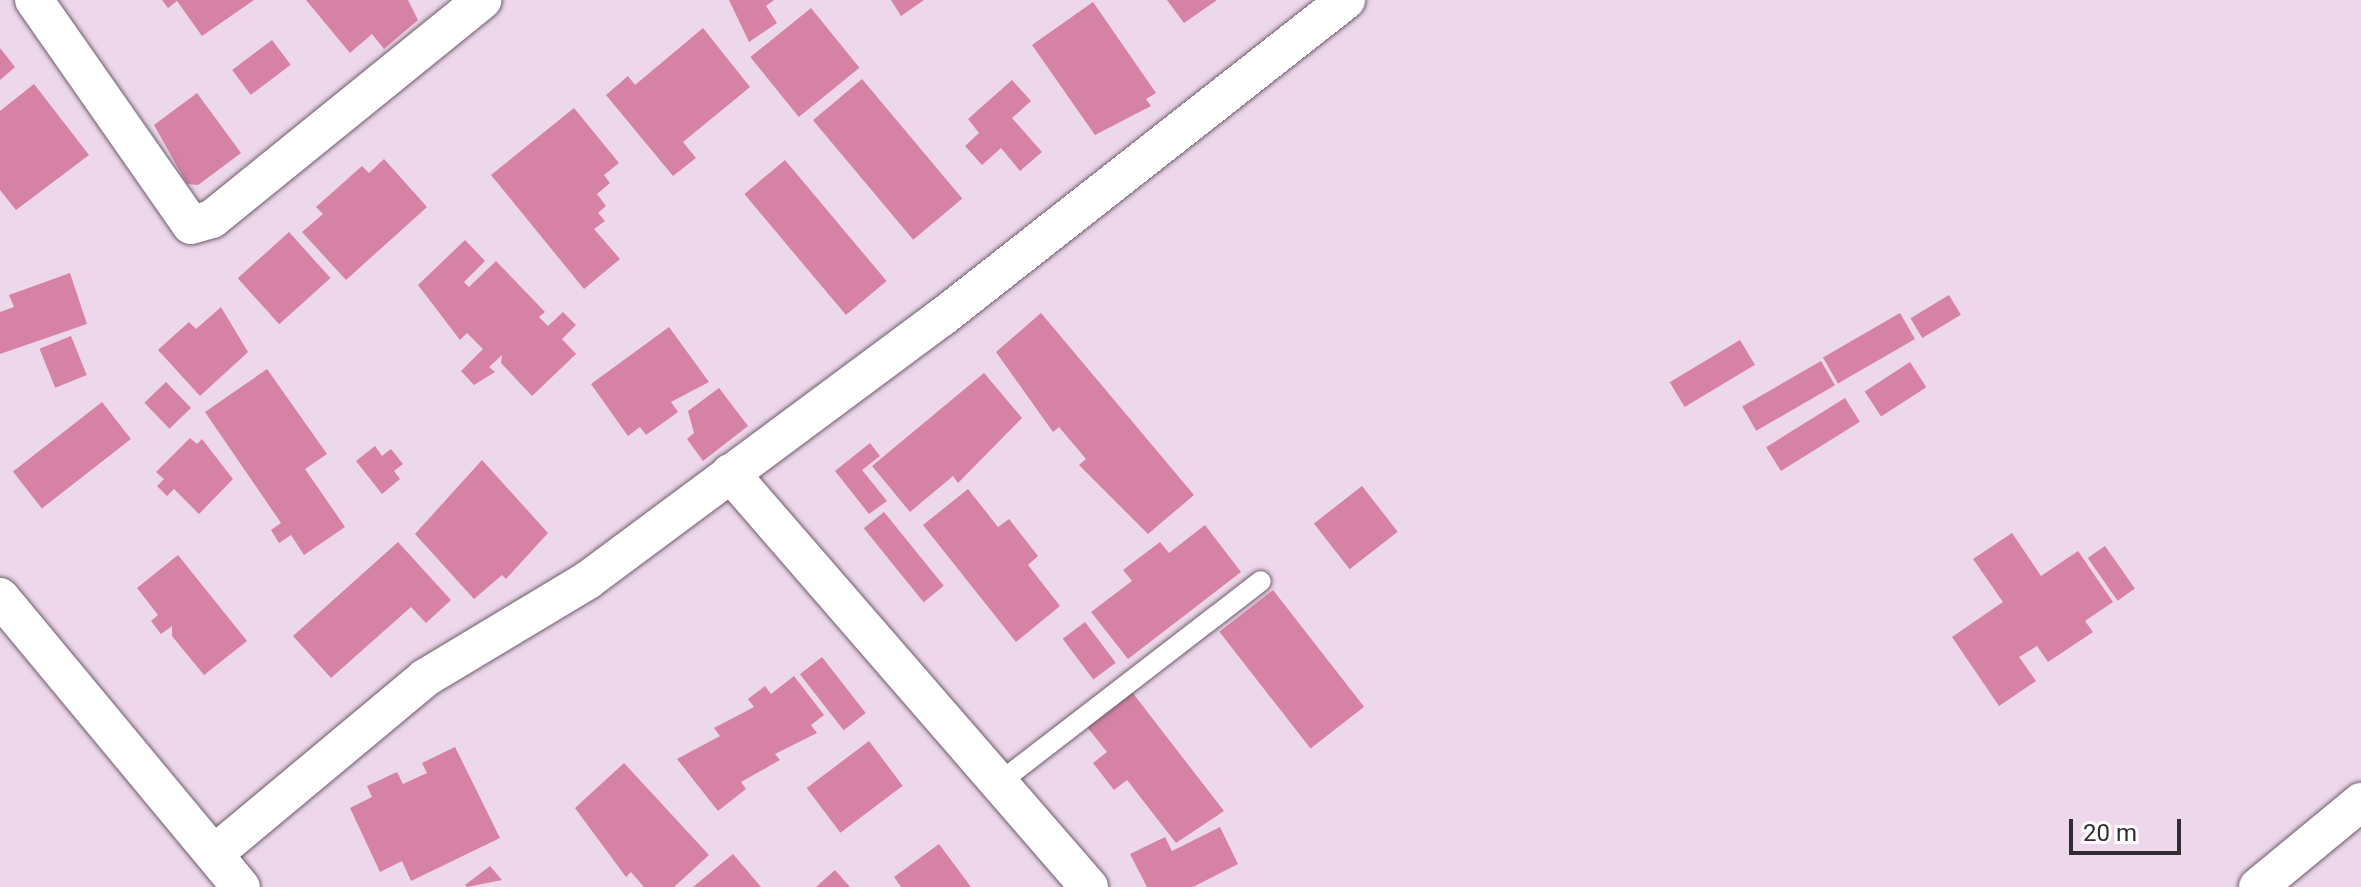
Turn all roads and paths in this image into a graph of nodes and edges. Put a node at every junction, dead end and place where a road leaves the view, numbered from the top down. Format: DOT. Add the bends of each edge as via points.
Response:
graph roads {
  1 [pos="34,0"];
  2 [pos="482,0"];
  3 [pos="1346,0"];
  4 [pos="730,473"];
  5 [pos="1261,581"];
  6 [pos="0,597"];
  7 [pos="1000,782"];
  8 [pos="2361,802"];
  9 [pos="214,854"];
  10 [pos="1068,879"];
  11 [pos="241,887"];
  12 [pos="2258,887"];
  1 -- 2 [label="street" via="191,225 212,219"];
  3 -- 4 [label="street" via="941,318"];
  4 -- 7 [label="street"];
  4 -- 9 [label="street" via="550,607 425,678"];
  5 -- 7 [label="lane"];
  6 -- 9 [label="street"];
  7 -- 10 [label="street"];
  8 -- 12 [label="street"];
  9 -- 11 [label="street"];
}
